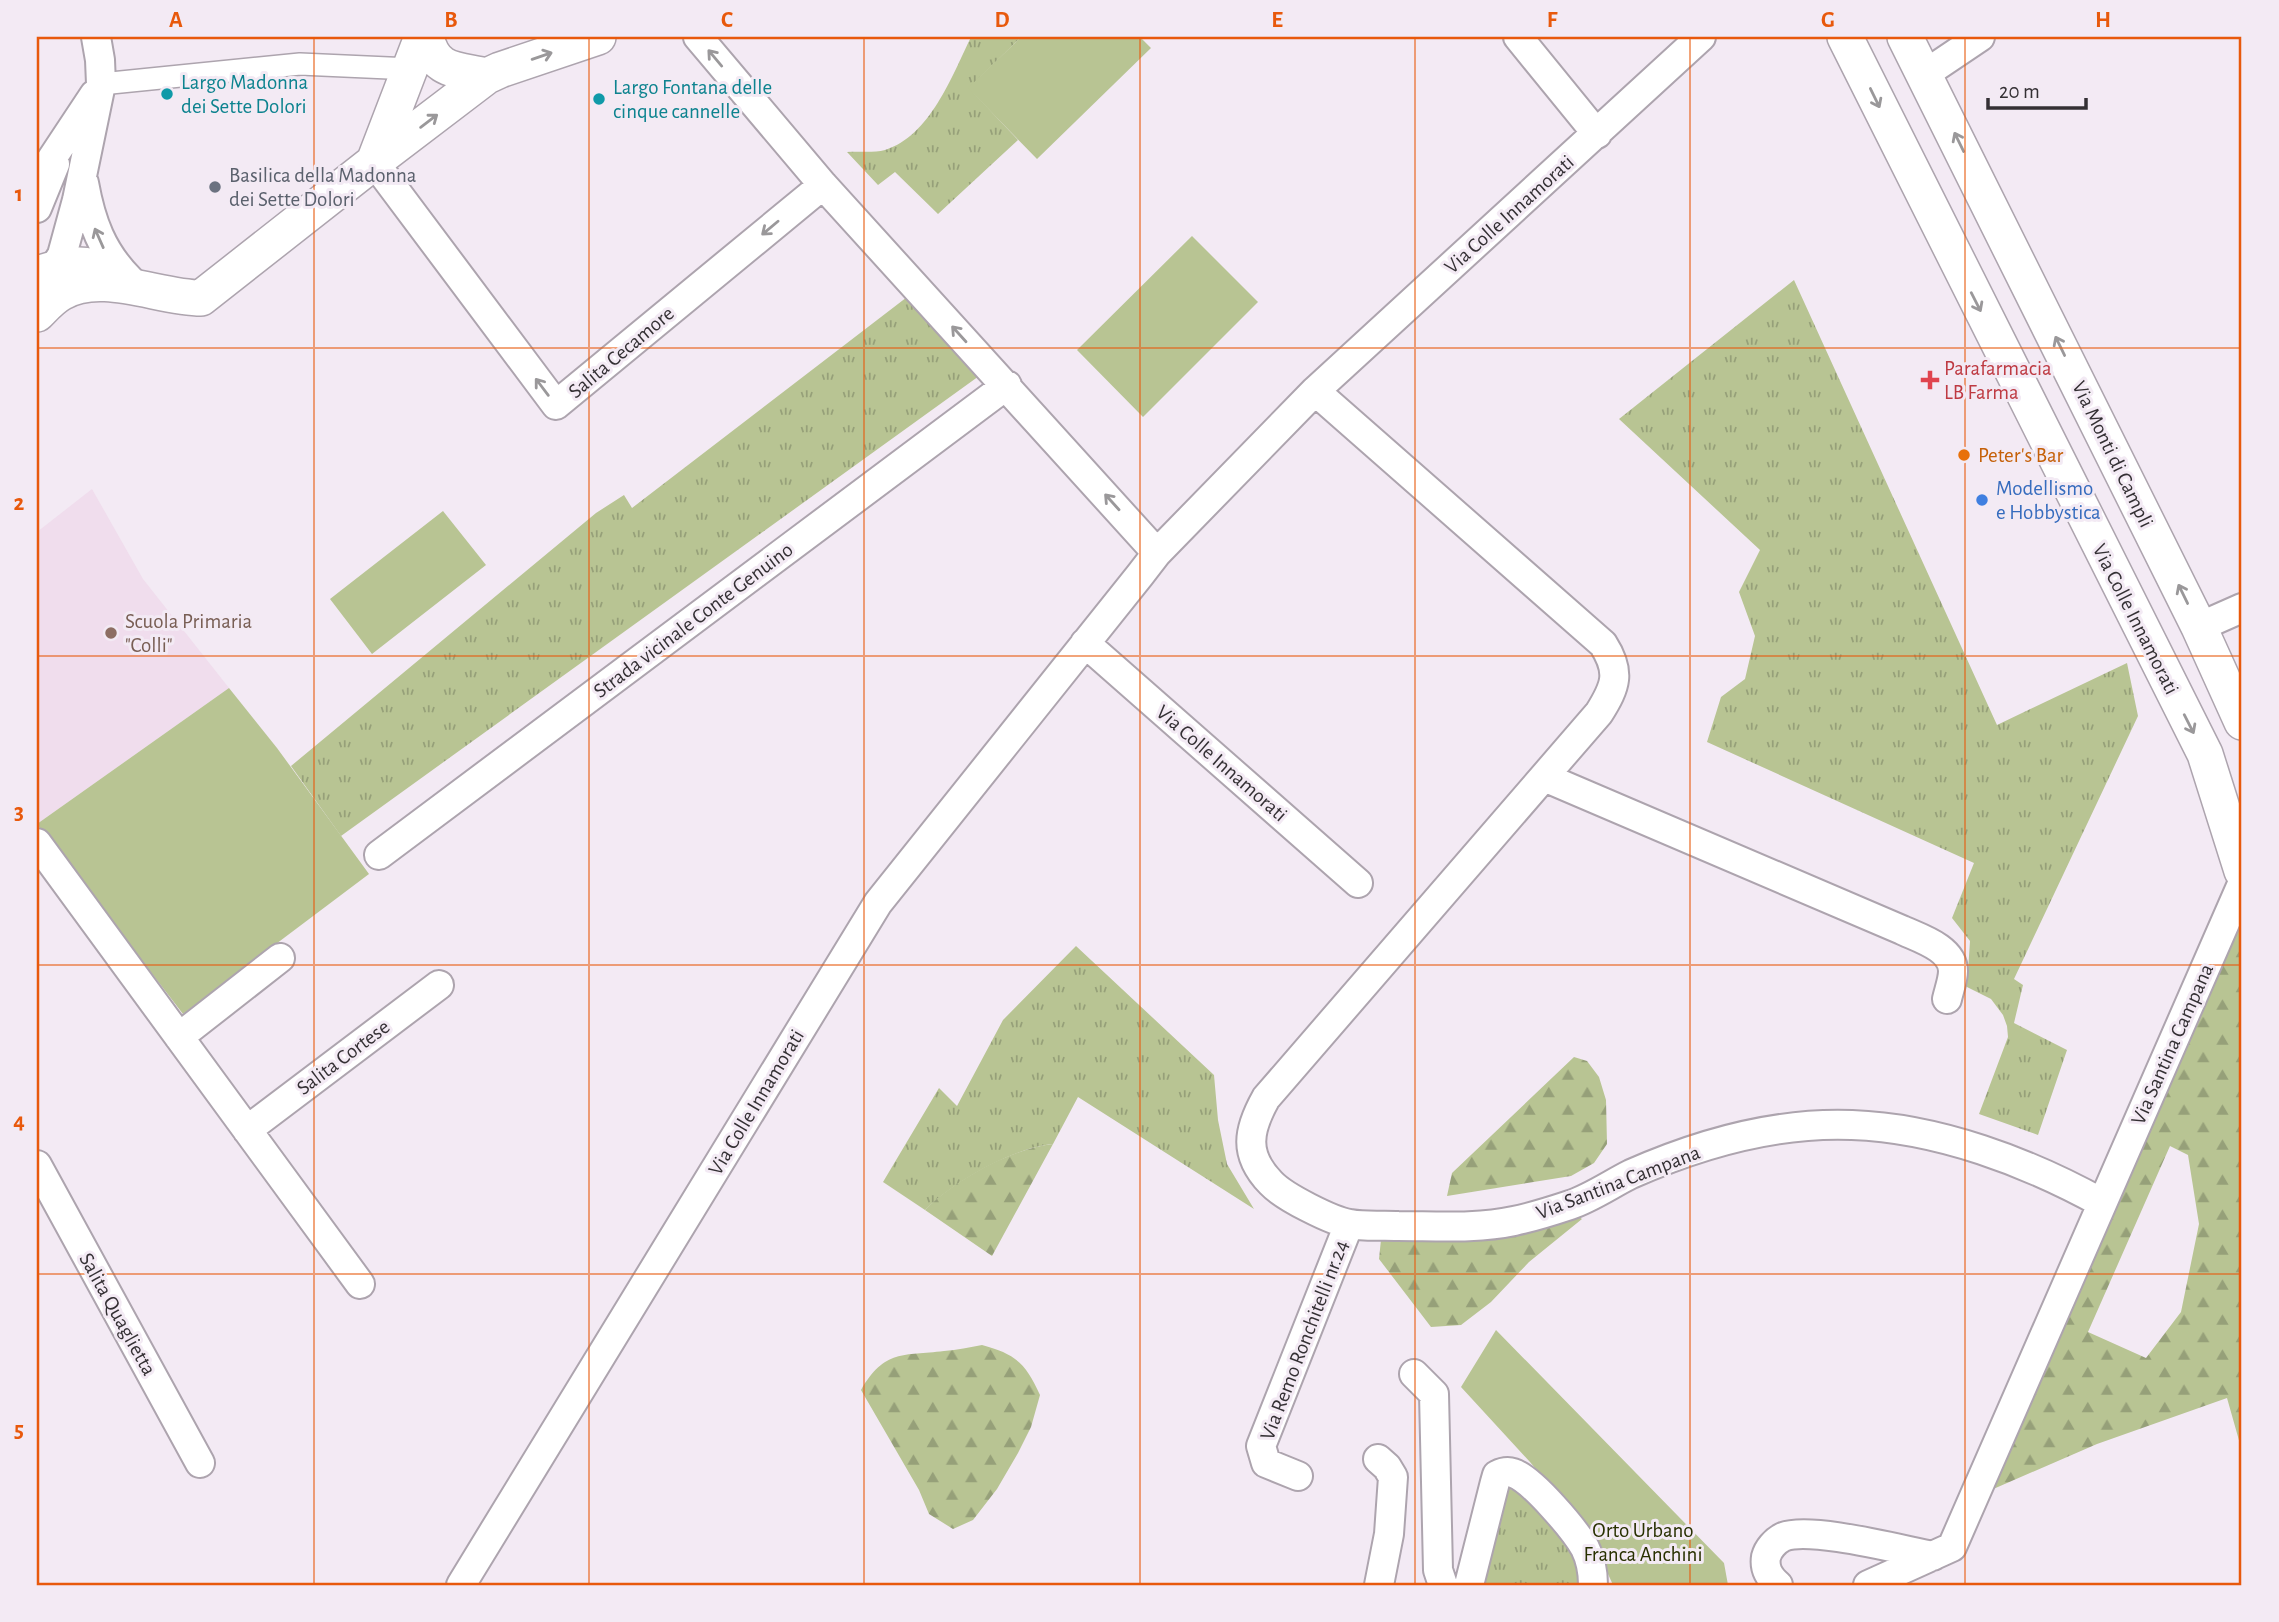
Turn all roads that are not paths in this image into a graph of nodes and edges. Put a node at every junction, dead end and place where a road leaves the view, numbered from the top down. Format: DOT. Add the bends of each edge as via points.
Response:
graph roads {
  1 [pos="96,37"];
  2 [pos="598,37"];
  3 [pos="698,37"];
  4 [pos="1518,37"];
  5 [pos="1701,37"];
  6 [pos="1845,37"];
  7 [pos="1905,37"];
  8 [pos="1980,37"];
  9 [pos="420,47"];
  10 [pos="1925,74"];
  11 [pos="487,76"];
  12 [pos="101,84"];
  13 [pos="1597,134"];
  14 [pos="63,142"];
  15 [pos="374,162"];
  16 [pos="83,177"];
  17 [pos="37,181"];
  18 [pos="823,184"];
  19 [pos="37,208"];
  20 [pos="43,287"];
  21 [pos="137,287"];
  22 [pos="1007,385"];
  23 [pos="1315,391"];
  24 [pos="1157,553"];
  25 [pos="2242,608"];
  26 [pos="2199,627"];
  27 [pos="1085,643"];
  28 [pos="2242,722"];
  29 [pos="1544,777"];
  30 [pos="37,843"];
  31 [pos="379,855"];
  32 [pos="2242,871"];
  33 [pos="1358,883"];
  34 [pos="2242,884"];
  35 [pos="280,958"];
  36 [pos="439,985"];
  37 [pos="1947,999"];
  38 [pos="179,1037"];
  39 [pos="247,1130"];
  40 [pos="37,1165"];
  41 [pos="2102,1203"];
  42 [pos="1349,1224"];
  43 [pos="360,1284"];
  44 [pos="1413,1374"];
  45 [pos="1378,1460"];
  46 [pos="200,1463"];
  47 [pos="1298,1476"];
  48 [pos="1933,1556"];
  49 [pos="461,1585"];
  50 [pos="1379,1585"];
  51 [pos="1443,1585"];
  52 [pos="1469,1585"];
  53 [pos="1593,1585"];
  54 [pos="1777,1585"];
  55 [pos="1868,1585"];
  1 -- 12 [label="street"];
  11 -- 2 [label="street, one-way"];
  18 -- 3 [label="street, one-way"];
  4 -- 13 [label="street"];
  5 -- 13 [label="street, Via Colle Innamorati"];
  6 -- 32 [label="street, Via Colle Innamorati, one-way" via="2205,754"];
  7 -- 10 [label="street, Via Monti di Campli"];
  8 -- 10 [label="street"];
  9 -- 11 [label="street" via="441,64"];
  9 -- 12 [label="street"];
  9 -- 15 [label="street"];
  26 -- 10 [label="street, Via Monti di Campli, one-way"];
  15 -- 11 [label="street, one-way"];
  12 -- 14 [label="street"];
  12 -- 16 [label="street"];
  13 -- 23 [label="street, Via Colle Innamorati"];
  14 -- 17 [label="street"];
  14 -- 19 [label="street"];
  18 -- 15 [label="street, Salita Cecamore, one-way" via="556,405"];
  15 -- 21 [label="street" via="201,298"];
  16 -- 20 [label="street" via="62,255"];
  21 -- 16 [label="street, one-way" via="103,248 92,223"];
  22 -- 18 [label="street, one-way"];
  20 -- 21 [label="street"];
  24 -- 22 [label="street, one-way"];
  22 -- 31 [label="street, Strada vicinale Conte Genuino"];
  23 -- 24 [label="street, Via Colle Innamorati"];
  23 -- 29 [label="street, Via Santina Campana" via="1603,644 1614,661 1615,680 1609,697"];
  24 -- 27 [label="street, Via Colle Innamorati"];
  25 -- 26 [label="street"];
  26 -- 28 [label="street, Via Monti di Campli"];
  27 -- 33 [label="street, Via Colle Innamorati"];
  27 -- 49 [label="street, Via Colle Innamorati" via="878,903"];
  29 -- 37 [label="street" via="1937,947 1948,956 1953,969"];
  29 -- 42 [label="street, Via Santina Campana" via="1266,1098 1256,1116 1249,1138 1262,1174 1298,1202"];
  30 -- 38 [label="street"];
  34 -- 41 [label="street, Via Santina Campana"];
  35 -- 38 [label="street"];
  36 -- 39 [label="street, Salita Cortese"];
  38 -- 39 [label="street"];
  39 -- 43 [label="street"];
  40 -- 46 [label="street, Salita Quaglietta"];
  41 -- 42 [label="street, Via Santina Campana" via="2030,1167 1957,1143 1852,1125 1787,1128 1685,1153 1574,1204 1512,1221 1444,1227"];
  41 -- 48 [label="street, Via Santina Campana" via="1952,1548"];
  42 -- 47 [label="street, Via Remo Ronchitelli nr.24" via="1261,1446 1266,1463"];
  44 -- 51 [label="street" via="1434,1394 1437,1570"];
  45 -- 50 [label="street" via="1393,1477"];
  48 -- 54 [label="street" via="1831,1537 1784,1537 1768,1552 1765,1566"];
  48 -- 55 [label="street, Via Santina Campana"];
  52 -- 53 [label="street" via="1494,1482 1505,1471 1522,1478 1560,1515 1584,1547"];
}
